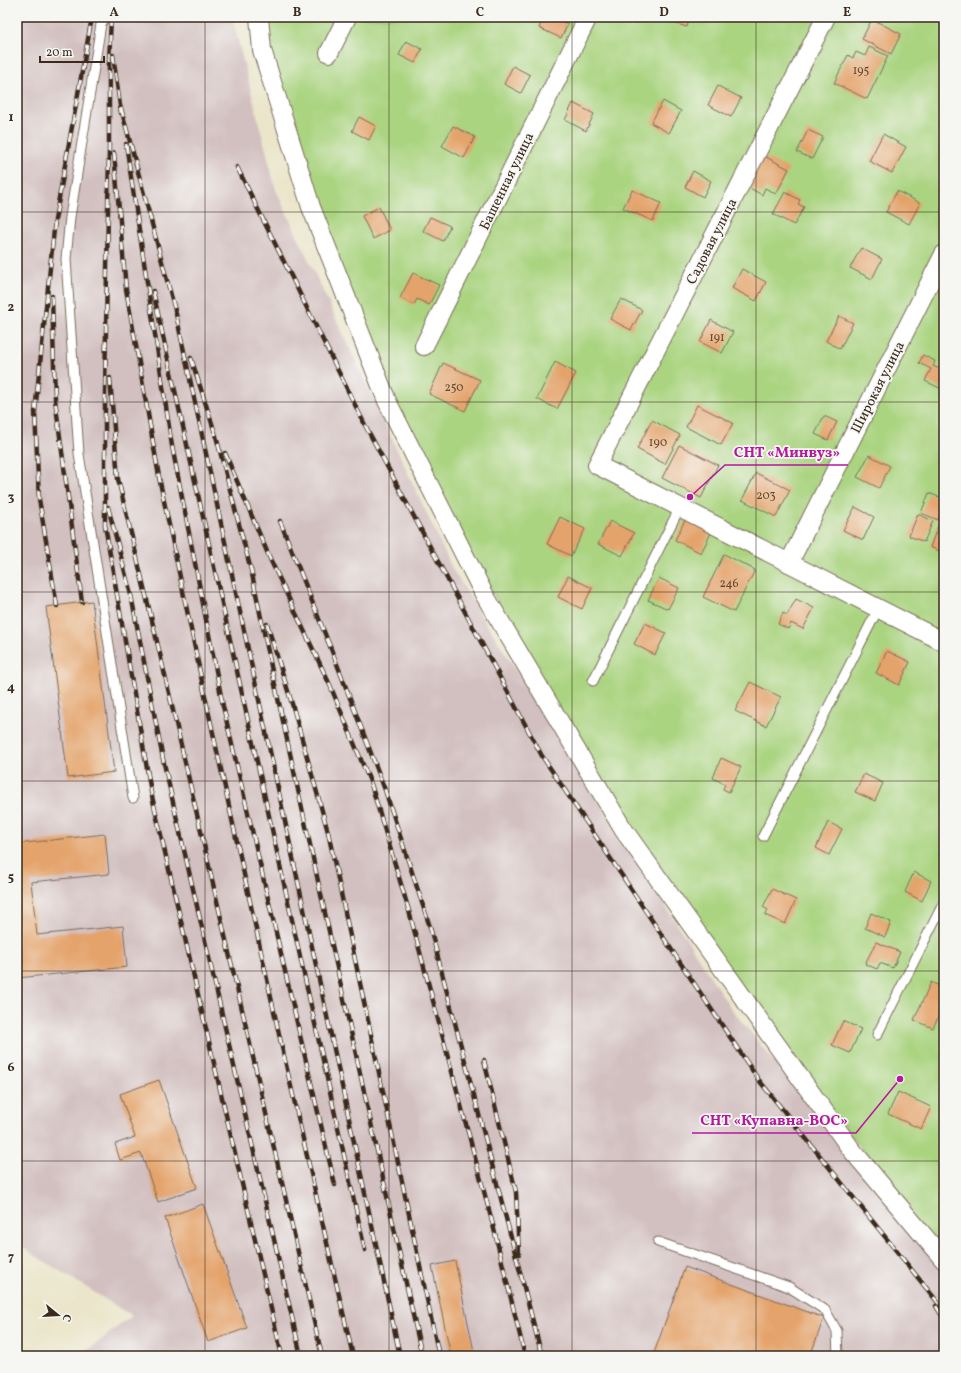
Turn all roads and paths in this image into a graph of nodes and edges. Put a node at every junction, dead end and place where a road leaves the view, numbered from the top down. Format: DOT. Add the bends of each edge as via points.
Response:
graph roads {
  1 [pos="105,17"];
  2 [pos="259,17"];
  3 [pos="347,17"];
  4 [pos="588,17"];
  5 [pos="826,17"];
  6 [pos="329,53"];
  7 [pos="944,254"];
  8 [pos="424,346"];
  9 [pos="680,507"];
  10 [pos="789,563"];
  11 [pos="878,609"];
  12 [pos="944,642"];
  13 [pos="593,681"];
  14 [pos="133,798"];
  15 [pos="763,836"];
  16 [pos="944,902"];
  17 [pos="877,1035"];
  18 [pos="658,1242"];
  19 [pos="943,1258"];
  20 [pos="838,1356"];
  1 -- 14 [label="lane" via="100,32 70,216 66,258 79,454"];
  2 -- 19 [label="street" via="262,50 311,207 387,401 484,594 623,829 851,1149"];
  3 -- 6 [label="street"];
  4 -- 8 [label="street, Башенная улица"];
  5 -- 9 [label="street, Садовая улица" via="597,465"];
  7 -- 10 [label="street, Широкая улица"];
  9 -- 10 [label="street"];
  9 -- 13 [label="lane"];
  10 -- 11 [label="street"];
  11 -- 12 [label="street"];
  11 -- 15 [label="lane"];
  16 -- 17 [label="lane"];
  18 -- 20 [label="lane" via="789,1287 825,1310 837,1331"];
}
